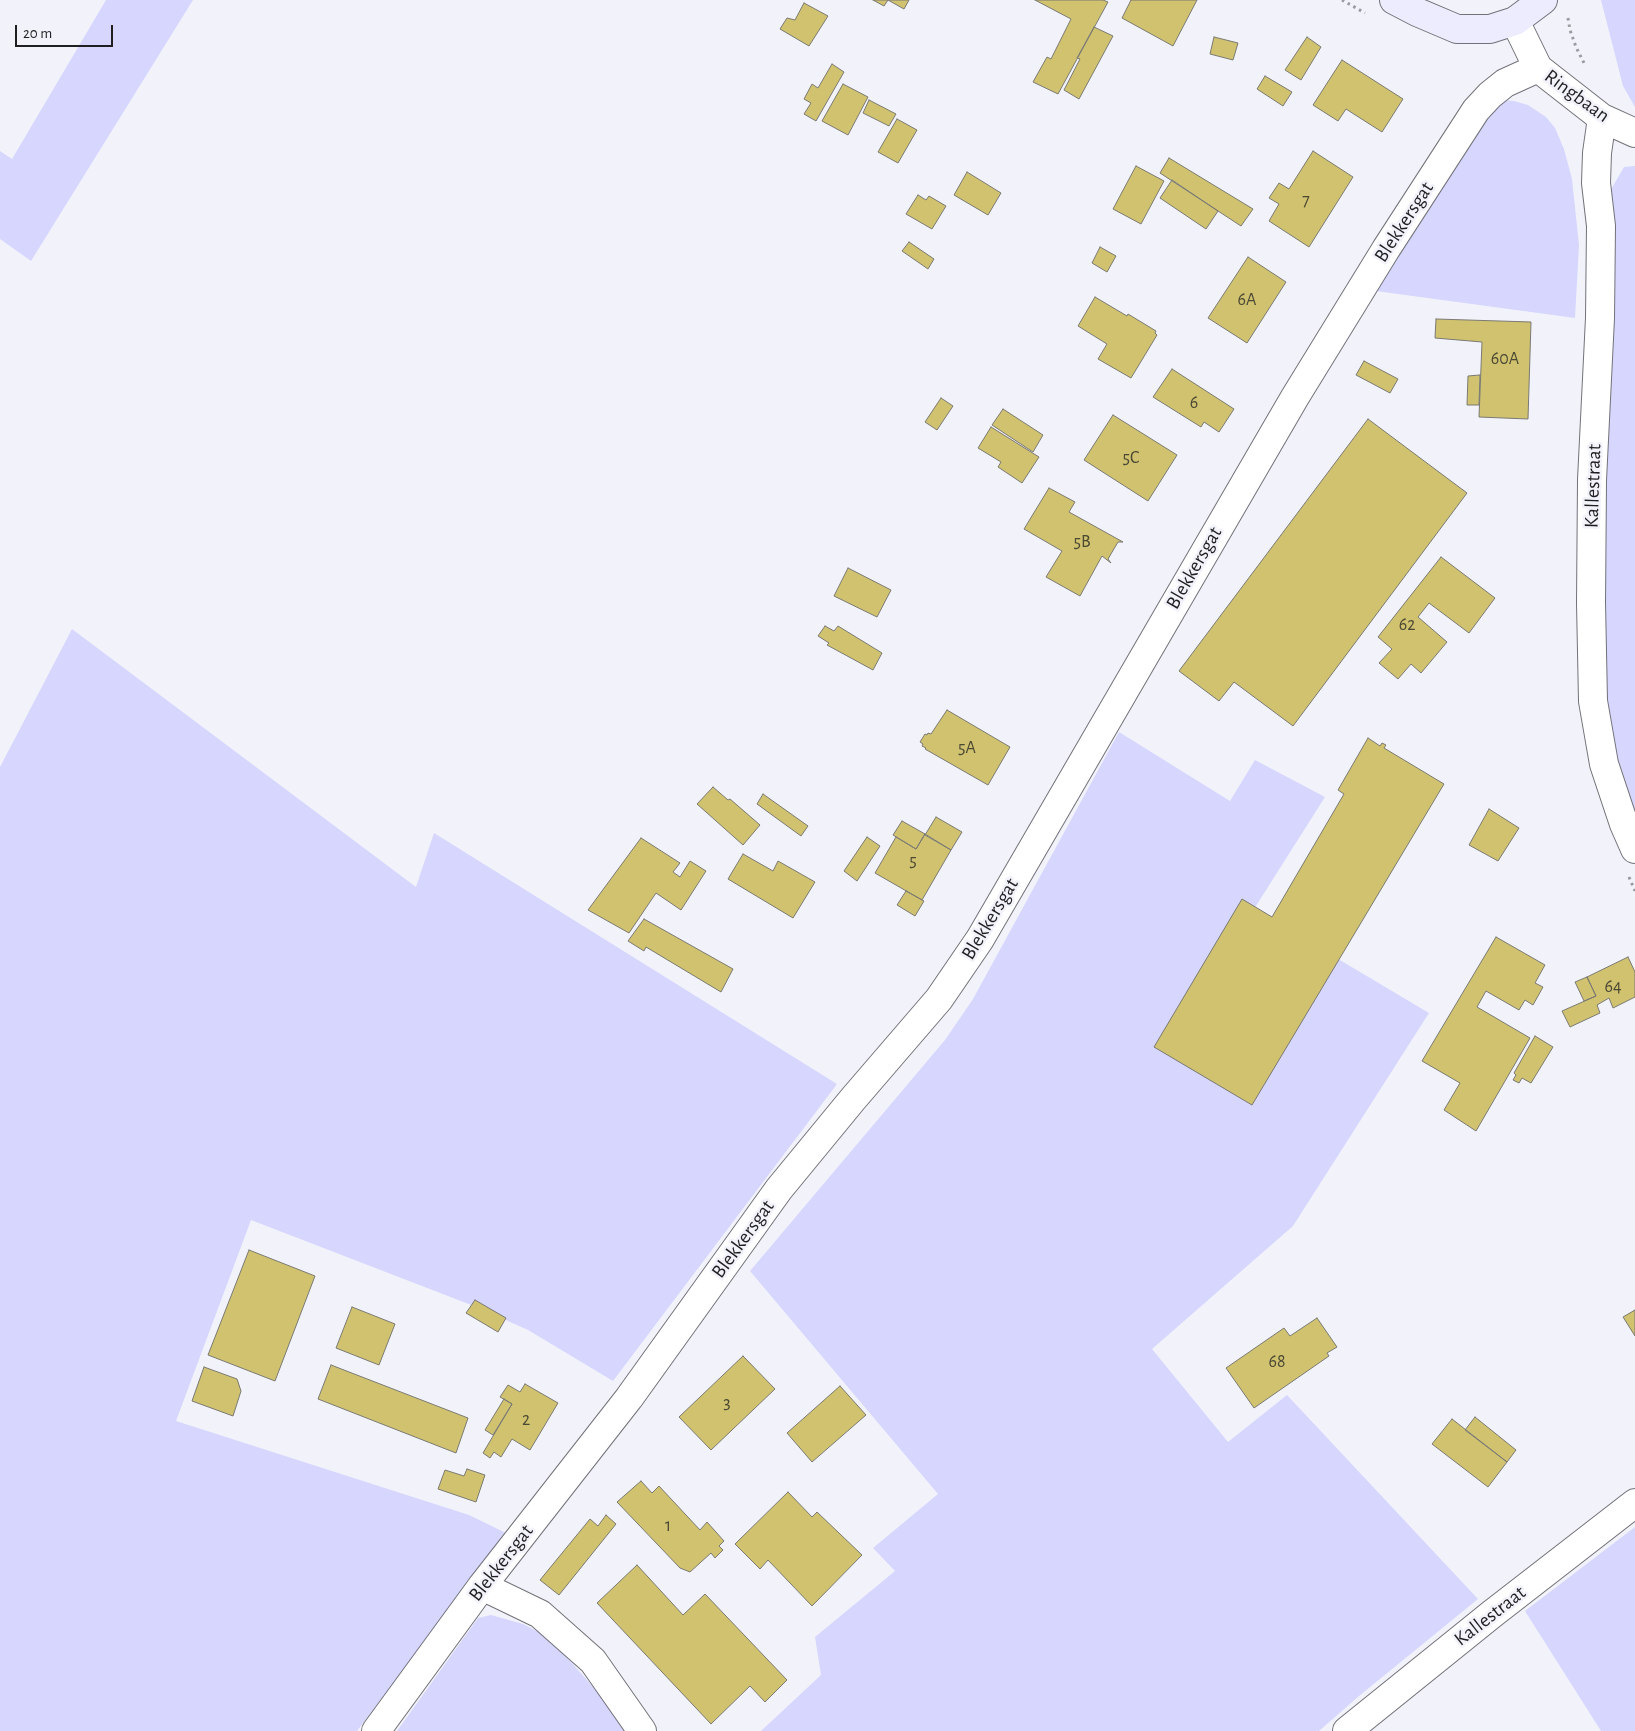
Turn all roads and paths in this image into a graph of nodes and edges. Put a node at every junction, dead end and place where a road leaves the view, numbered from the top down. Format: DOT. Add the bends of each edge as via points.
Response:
graph roads {
  1 [pos="1394,0"];
  2 [pos="1554,5"];
  3 [pos="1515,21"];
  4 [pos="1538,68"];
  5 [pos="1587,68"];
  6 [pos="1602,118"];
  7 [pos="1635,133"];
  8 [pos="1635,849"];
  9 [pos="1635,1503"];
  10 [pos="482,1586"];
  11 [pos="376,1731"];
  12 [pos="642,1731"];
  13 [pos="1347,1731"];
  1 -- 3 [label="street" via="1457,29 1490,29"];
  2 -- 3 [label="street"];
  2 -- 5 [label="path"];
  3 -- 4 [label="street, Ringbaan"];
  4 -- 6 [label="street, Ringbaan"];
  4 -- 10 [label="street, Blekkersgat" via="1505,83 1476,110 1397,232 1295,397 980,939 939,999 779,1189 629,1398"];
  6 -- 7 [label="street, Ringbaan"];
  6 -- 8 [label="street, Kallestraat" via="1596,183 1600,318 1592,480 1594,701 1604,764"];
  9 -- 13 [label="street, Kallestraat"];
  10 -- 11 [label="street, Blekkersgat"];
  10 -- 12 [label="street" via="540,1614 593,1660"];
}
